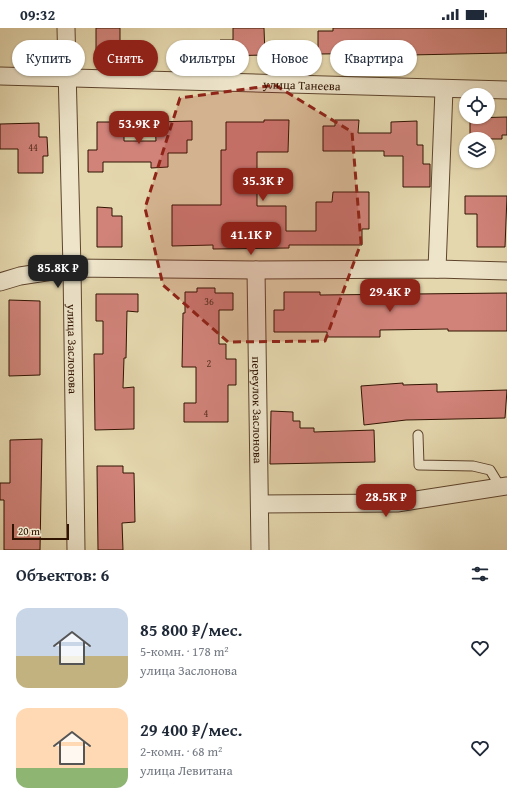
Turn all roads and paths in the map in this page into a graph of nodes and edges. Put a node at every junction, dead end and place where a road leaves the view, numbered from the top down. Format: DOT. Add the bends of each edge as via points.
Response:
graph roads {
  1 [pos="66,28"];
  2 [pos="0,76"];
  3 [pos="67,78"];
  4 [pos="444,89"];
  5 [pos="507,90"];
  6 [pos="72,268"];
  7 [pos="437,269"];
  8 [pos="256,270"];
  9 [pos="507,271"];
  10 [pos="0,282"];
  11 [pos="418,435"];
  12 [pos="504,487"];
  13 [pos="260,504"];
  14 [pos="76,550"];
  15 [pos="260,550"];
  1 -- 3 [label="street, улица Заслонова"];
  2 -- 3 [label="street, улица Танеева"];
  3 -- 4 [label="street, улица Танеева"];
  3 -- 6 [label="street, улица Заслонова"];
  4 -- 5 [label="street, улица Танеева"];
  4 -- 7 [label="street"];
  6 -- 8 [label="street"];
  6 -- 10 [label="street" via="20,276"];
  6 -- 14 [label="street, улица Заслонова"];
  7 -- 8 [label="street"];
  7 -- 9 [label="street"];
  8 -- 13 [label="street, переулок Заслонова"];
  11 -- 12 [label="lane" via="419,465 474,466 490,470"];
  12 -- 13 [label="street" via="397,503"];
  13 -- 15 [label="street, переулок Заслонова"];
}
